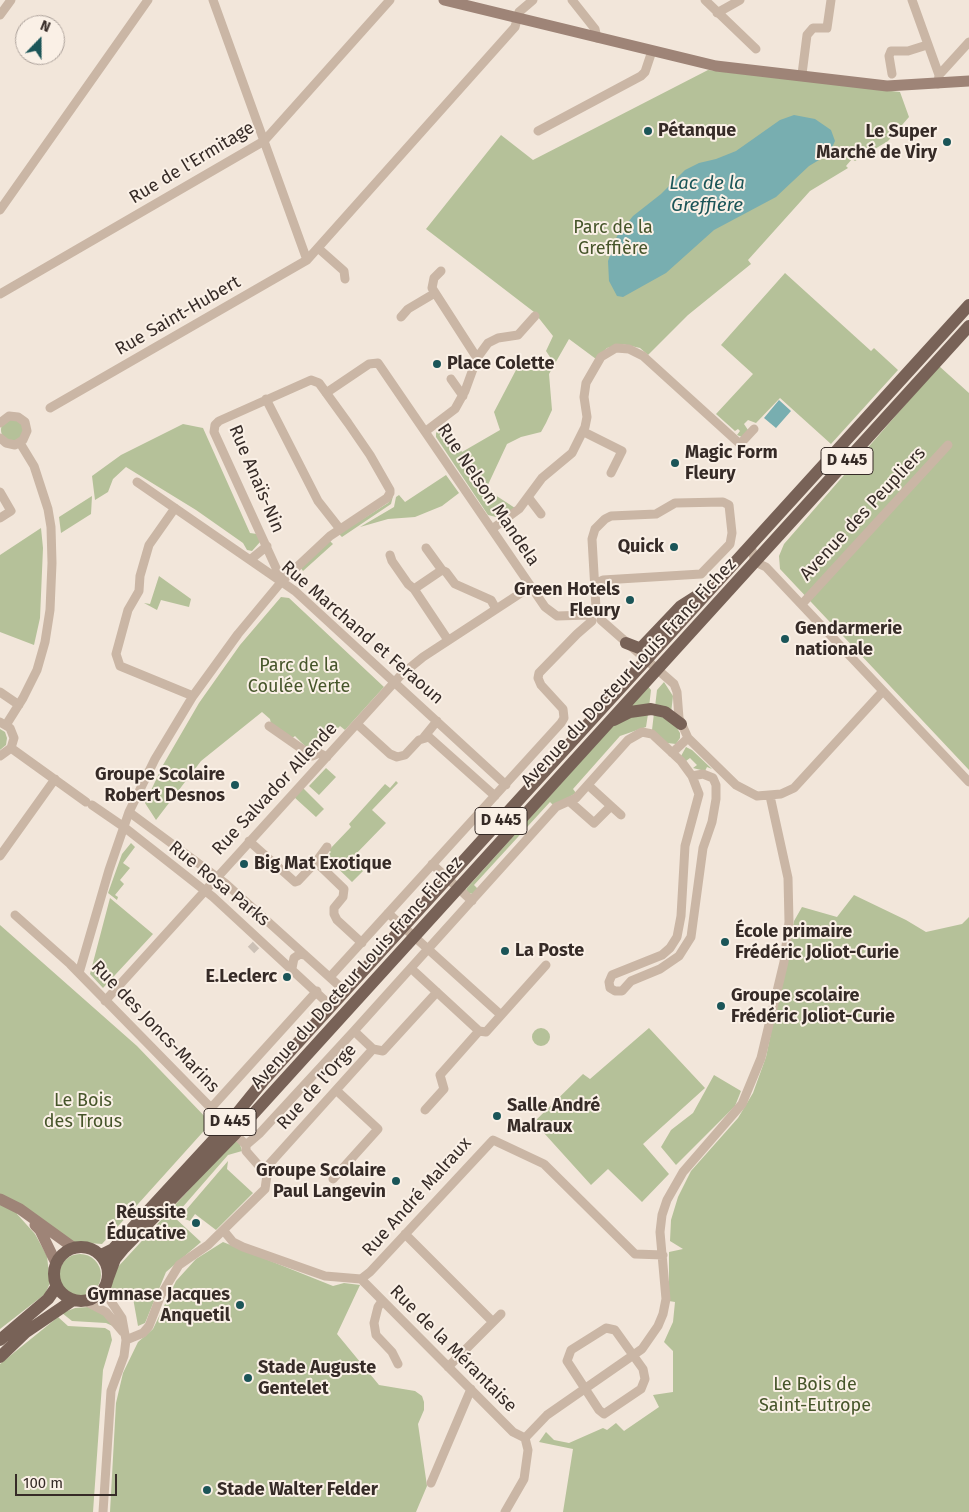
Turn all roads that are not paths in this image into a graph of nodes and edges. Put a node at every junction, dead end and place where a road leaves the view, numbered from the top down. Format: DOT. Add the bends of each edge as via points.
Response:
graph roads {
  1 [pos="11,0"];
  2 [pos="148,0"];
  3 [pos="213,0"];
  4 [pos="390,0"];
  5 [pos="444,0"];
  6 [pos="533,0"];
  7 [pos="572,0"];
  8 [pos="705,0"];
  9 [pos="740,0"];
  10 [pos="831,0"];
  11 [pos="912,0"];
  12 [pos="717,13"];
  13 [pos="0,15"];
  14 [pos="517,18"];
  15 [pos="597,38"];
  16 [pos="969,42"];
  17 [pos="927,45"];
  18 [pos="756,49"];
  19 [pos="652,51"];
  20 [pos="802,74"];
  21 [pos="892,74"];
  22 [pos="938,80"];
  23 [pos="969,81"];
  24 [pos="538,131"];
  25 [pos="264,141"];
  26 [pos="0,210"];
  27 [pos="318,248"];
  28 [pos="307,260"];
  29 [pos="441,272"];
  30 [pos="345,279"];
  31 [pos="435,293"];
  32 [pos="0,294"];
  33 [pos="969,305"];
  34 [pos="536,316"];
  35 [pos="401,317"];
  36 [pos="969,326"];
  37 [pos="477,358"];
  38 [pos="451,379"];
  39 [pos="326,393"];
  40 [pos="463,396"];
  41 [pos="266,399"];
  42 [pos="50,408"];
  43 [pos="2,417"];
  44 [pos="754,429"];
  45 [pos="426,431"];
  46 [pos="584,432"];
  47 [pos="0,438"];
  48 [pos="20,443"];
  49 [pos="948,446"];
  50 [pos="611,473"];
  51 [pos="137,482"];
  52 [pos="0,492"];
  53 [pos="528,497"];
  54 [pos="175,508"];
  55 [pos="541,514"];
  56 [pos="0,518"];
  57 [pos="340,529"];
  58 [pos="492,530"];
  59 [pos="267,546"];
  60 [pos="752,546"];
  61 [pos="426,548"];
  62 [pos="390,555"];
  63 [pos="250,560"];
  64 [pos="760,563"];
  65 [pos="442,570"];
  66 [pos="282,581"];
  67 [pos="595,584"];
  68 [pos="530,587"];
  69 [pos="714,587"];
  70 [pos="414,589"];
  71 [pos="802,604"];
  72 [pos="596,608"];
  73 [pos="496,609"];
  74 [pos="594,618"];
  75 [pos="448,640"];
  76 [pos="626,643"];
  77 [pos="652,664"];
  78 [pos="394,682"];
  79 [pos="883,691"];
  80 [pos="0,692"];
  81 [pos="193,696"];
  82 [pos="19,705"];
  83 [pos="437,721"];
  84 [pos="3,723"];
  85 [pos="357,724"];
  86 [pos="681,724"];
  87 [pos="269,726"];
  88 [pos="603,726"];
  89 [pos="424,737"];
  90 [pos="688,738"];
  91 [pos="11,748"];
  92 [pos="672,752"];
  93 [pos="0,756"];
  94 [pos="312,756"];
  95 [pos="327,757"];
  96 [pos="315,768"];
  97 [pos="692,776"];
  98 [pos="55,779"];
  99 [pos="969,782"];
  100 [pos="506,785"];
  101 [pos="588,785"];
  102 [pos="495,796"];
  103 [pos="770,796"];
  104 [pos="569,801"];
  105 [pos="611,806"];
  106 [pos="130,812"];
  107 [pos="621,814"];
  108 [pos="124,827"];
  109 [pos="249,841"];
  110 [pos="177,846"];
  111 [pos="327,847"];
  112 [pos="0,856"];
  113 [pos="166,861"];
  114 [pos="316,862"];
  115 [pos="432,864"];
  116 [pos="217,876"];
  117 [pos="453,883"];
  118 [pos="205,890"];
  119 [pos="472,900"];
  120 [pos="388,913"];
  121 [pos="16,914"];
  122 [pos="408,933"];
  123 [pos="362,943"];
  124 [pos="427,950"];
  125 [pos="305,955"];
  126 [pos="612,964"];
  127 [pos="546,966"];
  128 [pos="292,968"];
  129 [pos="415,972"];
  130 [pos="78,973"];
  131 [pos="616,973"];
  132 [pos="330,977"];
  133 [pos="317,992"];
  134 [pos="437,992"];
  135 [pos="105,1001"];
  136 [pos="345,1001"];
  137 [pos="500,1015"];
  138 [pos="354,1031"];
  139 [pos="479,1031"];
  140 [pos="373,1049"];
  141 [pos="289,1074"];
  142 [pos="336,1090"];
  143 [pos="211,1108"];
  144 [pos="425,1110"];
  145 [pos="235,1134"];
  146 [pos="246,1145"];
  147 [pos="264,1170"];
  148 [pos="182,1174"];
  149 [pos="333,1178"];
  150 [pos="0,1199"];
  151 [pos="20,1209"];
  152 [pos="224,1231"];
  153 [pos="405,1234"];
  154 [pos="74,1248"];
  155 [pos="101,1255"];
  156 [pos="663,1255"];
  157 [pos="56,1263"];
  158 [pos="361,1279"];
  159 [pos="107,1282"];
  160 [pos="57,1286"];
  161 [pos="79,1300"];
  162 [pos="382,1301"];
  163 [pos="501,1314"];
  164 [pos="493,1322"];
  165 [pos="126,1338"];
  166 [pos="0,1340"];
  167 [pos="633,1356"];
  168 [pos="0,1357"];
  169 [pos="398,1364"];
  170 [pos="448,1367"];
  171 [pos="470,1389"];
  172 [pos="585,1390"];
  173 [pos="525,1438"];
  174 [pos="431,1483"];
  175 [pos="103,1512"];
  176 [pos="505,1512"];
  1 -- 13 [label="street"];
  2 -- 26 [label="street"];
  3 -- 25 [label="street"];
  4 -- 25 [label="street, Rue de l'Ermitage"];
  5 -- 14 [label="main road"];
  6 -- 14 [label="street, Rue Saint-Hubert"];
  7 -- 15 [label="street" via="595,29"];
  8 -- 12 [label="street"];
  9 -- 12 [label="street"];
  10 -- 20 [label="street" via="827,28 813,28 807,35"];
  11 -- 17 [label="street"];
  12 -- 18 [label="street"];
  14 -- 15 [label="main road"];
  14 -- 27 [label="street, Rue Saint-Hubert" via="515,27"];
  15 -- 19 [label="main road"];
  16 -- 22 [label="street"];
  17 -- 21 [label="street" via="908,51 891,51"];
  17 -- 22 [label="street"];
  19 -- 20 [label="main road" via="716,66"];
  19 -- 24 [label="street" via="641,76"];
  20 -- 22 [label="main road" via="892,81"];
  20 -- 22 [label="main road" via="877,85 902,86"];
  22 -- 23 [label="main road"];
  25 -- 28 [label="street"];
  25 -- 32 [label="street, Rue de l'Ermitage"];
  27 -- 28 [label="street, Rue Saint-Hubert"];
  27 -- 30 [label="street" via="344,271"];
  28 -- 42 [label="street, Rue Saint-Hubert"];
  29 -- 31 [label="street" via="434,278 432,288"];
  31 -- 35 [label="street"];
  31 -- 37 [label="street"];
  33 -- 60 [label="main road, D 445"];
  34 -- 37 [label="street" via="522,333 493,339"];
  36 -- 64 [label="main road, Avenue du Docteur Louis Franc Fichez / D 445" via="769,547"];
  37 -- 40 [label="street"];
  38 -- 40 [label="street"];
  39 -- 41 [label="street, Rue Anaïs-Nin" via="319,383 311,380"];
  39 -- 45 [label="street, Rue Nelson Mandela" via="369,364 378,363"];
  39 -- 57 [label="street, Rue Anaïs-Nin" via="370,455 390,490 387,498"];
  40 -- 45 [label="street" via="449,415"];
  41 -- 57 [label="street" via="318,500"];
  41 -- 59 [label="street, Rue Anaïs-Nin" via="218,421 214,432"];
  43 -- 48 [label="street" via="14,416 25,422 27,431"];
  44 -- 46 [label="street" via="740,444 643,356 623,348 608,351 590,375 584,391 587,417"];
  45 -- 58 [label="street, Rue Nelson Mandela"];
  46 -- 50 [label="street" via="622,451"];
  46 -- 53 [label="street" via="572,453 542,478"];
  47 -- 48 [label="street" via="10,445"];
  48 -- 82 [label="street" via="34,466 45,495 51,527 52,563 45,642 37,670"];
  49 -- 71 [label="street, Avenue des Peupliers"];
  51 -- 54 [label="street, Rue Marchand et Feraoun"];
  52 -- 56 [label="street" via="11,511"];
  53 -- 55 [label="street"];
  53 -- 58 [label="street" via="520,509"];
  54 -- 63 [label="street, Rue Marchand et Feraoun"];
  54 -- 81 [label="street" via="149,545 139,591 128,610 116,654 120,666"];
  57 -- 66 [label="street"];
  58 -- 68 [label="street, Rue Nelson Mandela"];
  59 -- 63 [label="street"];
  59 -- 66 [label="street, Rue Anaïs-Nin"];
  60 -- 64 [label="street"];
  60 -- 69 [label="main road, Avenue du Docteur Louis Franc Fichez / D 445"];
  61 -- 65 [label="street"];
  62 -- 70 [label="street"];
  63 -- 66 [label="street, Rue Marchand et Feraoun"];
  64 -- 71 [label="street, Avenue des Peupliers"];
  64 -- 77 [label="main road, Avenue du Docteur Louis Franc Fichez / D 445"];
  65 -- 70 [label="street"];
  65 -- 73 [label="street" via="455,584 491,600"];
  66 -- 78 [label="street, Rue Marchand et Feraoun"];
  66 -- 81 [label="street"];
  67 -- 67 [label="street" via="602,580 701,574 730,544 730,505 724,502 675,503 656,514 605,519 595,529 592,539"];
  67 -- 72 [label="street"];
  68 -- 73 [label="street"];
  68 -- 74 [label="street, Rue Nelson Mandela" via="545,607 557,616"];
  69 -- 76 [label="main road" via="681,606 642,647"];
  69 -- 77 [label="main road"];
  70 -- 75 [label="street"];
  71 -- 79 [label="street, Avenue des Peupliers"];
  72 -- 74 [label="street" via="590,611"];
  72 -- 74 [label="street" via="602,611"];
  73 -- 75 [label="street"];
  74 -- 76 [label="street"];
  74 -- 100 [label="street" via="539,673 538,682 560,704 564,718"];
  75 -- 78 [label="street"];
  76 -- 77 [label="street"];
  77 -- 86 [label="street" via="674,684"];
  77 -- 88 [label="main road, Avenue du Docteur Louis Franc Fichez / D 445"];
  77 -- 117 [label="main road, Avenue du Docteur Louis Franc Fichez / D 445"];
  78 -- 83 [label="street, Rue Marchand et Feraoun"];
  78 -- 85 [label="street"];
  79 -- 99 [label="street, Avenue des Peupliers"];
  79 -- 103 [label="street" via="794,788"];
  80 -- 82 [label="street"];
  81 -- 106 [label="street" via="155,760"];
  82 -- 84 [label="street"];
  83 -- 89 [label="street"];
  83 -- 100 [label="street, Rue Marchand et Feraoun"];
  84 -- 91 [label="street" via="14,738"];
  85 -- 89 [label="street, Rue Salvador Allende" via="397,757 405,755"];
  85 -- 95 [label="street, Rue Salvador Allende"];
  86 -- 88 [label="main road" via="665,712 650,709 630,712"];
  86 -- 90 [label="street"];
  87 -- 94 [label="street"];
  88 -- 117 [label="main road, Avenue du Docteur Louis Franc Fichez / D 445"];
  89 -- 102 [label="street" via="433,740"];
  90 -- 92 [label="street"];
  90 -- 103 [label="street" via="741,789 757,796"];
  91 -- 93 [label="street"];
  91 -- 98 [label="street, Rue Rosa Parks"];
  92 -- 97 [label="street"];
  92 -- 101 [label="street" via="652,734 638,733"];
  94 -- 95 [label="street" via="319,753"];
  94 -- 96 [label="street"];
  95 -- 96 [label="street, Rue Salvador Allende"];
  96 -- 109 [label="street, Rue Salvador Allende"];
  97 -- 131 [label="street" via="699,794 684,852 677,937 662,955"];
  97 -- 131 [label="street" via="707,775 714,780 716,799 703,848 687,945 680,956 631,981 622,991 612,990 609,985 610,978"];
  98 -- 108 [label="street, Rue Rosa Parks"];
  98 -- 112 [label="street"];
  100 -- 102 [label="street"];
  101 -- 104 [label="street"];
  101 -- 105 [label="street"];
  102 -- 115 [label="street"];
  103 -- 156 [label="street" via="788,878 789,922 775,1003 762,1058 742,1104 683,1172 666,1200 660,1232"];
  104 -- 105 [label="street" via="594,824"];
  104 -- 119 [label="street" via="556,808"];
  105 -- 107 [label="street"];
  106 -- 108 [label="street"];
  106 -- 110 [label="street, Rue Rosa Parks"];
  108 -- 113 [label="street, Rue Rosa Parks"];
  108 -- 130 [label="street"];
  109 -- 114 [label="street" via="295,882"];
  109 -- 116 [label="street, Rue Salvador Allende"];
  110 -- 113 [label="street"];
  110 -- 116 [label="street, Rue Rosa Parks"];
  111 -- 114 [label="street"];
  113 -- 118 [label="street, Rue Rosa Parks"];
  114 -- 123 [label="street" via="341,884 343,897 334,908 334,914"];
  115 -- 117 [label="street"];
  115 -- 120 [label="street"];
  116 -- 118 [label="street, Rue Salvador Allende"];
  116 -- 125 [label="street, Rue Rosa Parks"];
  117 -- 119 [label="street"];
  117 -- 122 [label="main road, Avenue du Docteur Louis Franc Fichez / D 445"];
  118 -- 128 [label="street, Rue Rosa Parks"];
  118 -- 135 [label="street, Rue Salvador Allende"];
  119 -- 124 [label="street"];
  120 -- 122 [label="street"];
  120 -- 123 [label="street"];
  121 -- 130 [label="street, Rue des Joncs-Marins"];
  122 -- 124 [label="street"];
  122 -- 136 [label="main road, Avenue du Docteur Louis Franc Fichez / D 445"];
  123 -- 132 [label="street"];
  124 -- 137 [label="street"];
  124 -- 138 [label="street"];
  125 -- 128 [label="street" via="294,958"];
  125 -- 132 [label="street, Rue Rosa Parks"];
  126 -- 131 [label="street"];
  127 -- 137 [label="street"];
  128 -- 133 [label="street, Rue Rosa Parks"];
  129 -- 134 [label="street"];
  130 -- 135 [label="street, Rue des Joncs-Marins"];
  132 -- 136 [label="street, Rue Rosa Parks"];
  133 -- 136 [label="street, Rue Rosa Parks"];
  133 -- 143 [label="street"];
  134 -- 139 [label="street"];
  134 -- 140 [label="street, Rue de l'Orge" via="382,1051"];
  135 -- 143 [label="street, Rue des Joncs-Marins"];
  136 -- 141 [label="main road, Avenue du Docteur Louis Franc Fichez / D 445"];
  136 -- 141 [label="main road"];
  136 -- 148 [label="main road, Avenue du Docteur Louis Franc Fichez / D 445"];
  137 -- 139 [label="street" via="486,1032"];
  138 -- 140 [label="street"];
  138 -- 146 [label="street"];
  139 -- 144 [label="street" via="440,1075 444,1089"];
  140 -- 142 [label="street, Rue de l'Orge"];
  141 -- 145 [label="main road, Avenue du Docteur Louis Franc Fichez / D 445"];
  142 -- 147 [label="street, Rue de l'Orge"];
  142 -- 149 [label="street" via="378,1129"];
  143 -- 148 [label="street, Rue des Joncs-Marins" via="219,1118 219,1127"];
  145 -- 146 [label="street"];
  145 -- 159 [label="main road, Avenue du Docteur Louis Franc Fichez / D 445" via="124,1248 115,1259"];
  146 -- 147 [label="street" via="246,1151"];
  147 -- 152 [label="street" via="268,1182 259,1197"];
  148 -- 155 [label="main road, Avenue du Docteur Louis Franc Fichez / D 445" via="112,1249"];
  150 -- 151 [label="main road"];
  151 -- 154 [label="main road"];
  151 -- 157 [label="main road" via="40,1230"];
  152 -- 158 [label="street, Rue André Malraux" via="233,1242 326,1276"];
  152 -- 165 [label="street" via="179,1265 161,1295 149,1326 142,1333"];
  153 -- 156 [label="street, Rue André Malraux" via="489,1142 498,1140 544,1164 635,1254"];
  153 -- 158 [label="street, Rue André Malraux"];
  153 -- 164 [label="street"];
  154 -- 155 [label="main road" via="84,1247"];
  154 -- 157 [label="main road" via="66,1251"];
  155 -- 159 [label="main road"];
  156 -- 167 [label="street" via="666,1299 663,1314 651,1339"];
  157 -- 160 [label="main road"];
  158 -- 162 [label="street, Rue de la Mérantaise"];
  159 -- 161 [label="main road" via="100,1293"];
  159 -- 165 [label="street" via="106,1294 122,1318"];
  160 -- 161 [label="main road" via="61,1292"];
  160 -- 166 [label="main road" via="48,1299"];
  161 -- 165 [label="street" via="106,1312"];
  161 -- 168 [label="main road" via="26,1332"];
  162 -- 169 [label="street" via="374,1323 376,1335"];
  162 -- 170 [label="street, Rue de la Mérantaise"];
  163 -- 164 [label="street"];
  164 -- 170 [label="street"];
  165 -- 175 [label="street" via="124,1356 111,1391"];
  167 -- 172 [label="street"];
  167 -- 172 [label="street" via="645,1374 644,1384 608,1413 601,1413"];
  167 -- 172 [label="street" via="615,1330 606,1328 571,1350 567,1361"];
  170 -- 171 [label="street, Rue de la Mérantaise"];
  171 -- 173 [label="street, Rue de la Mérantaise" via="513,1432"];
  171 -- 174 [label="street"];
  172 -- 173 [label="street" via="547,1415"];
  173 -- 176 [label="street" via="528,1450 524,1479"];
}
